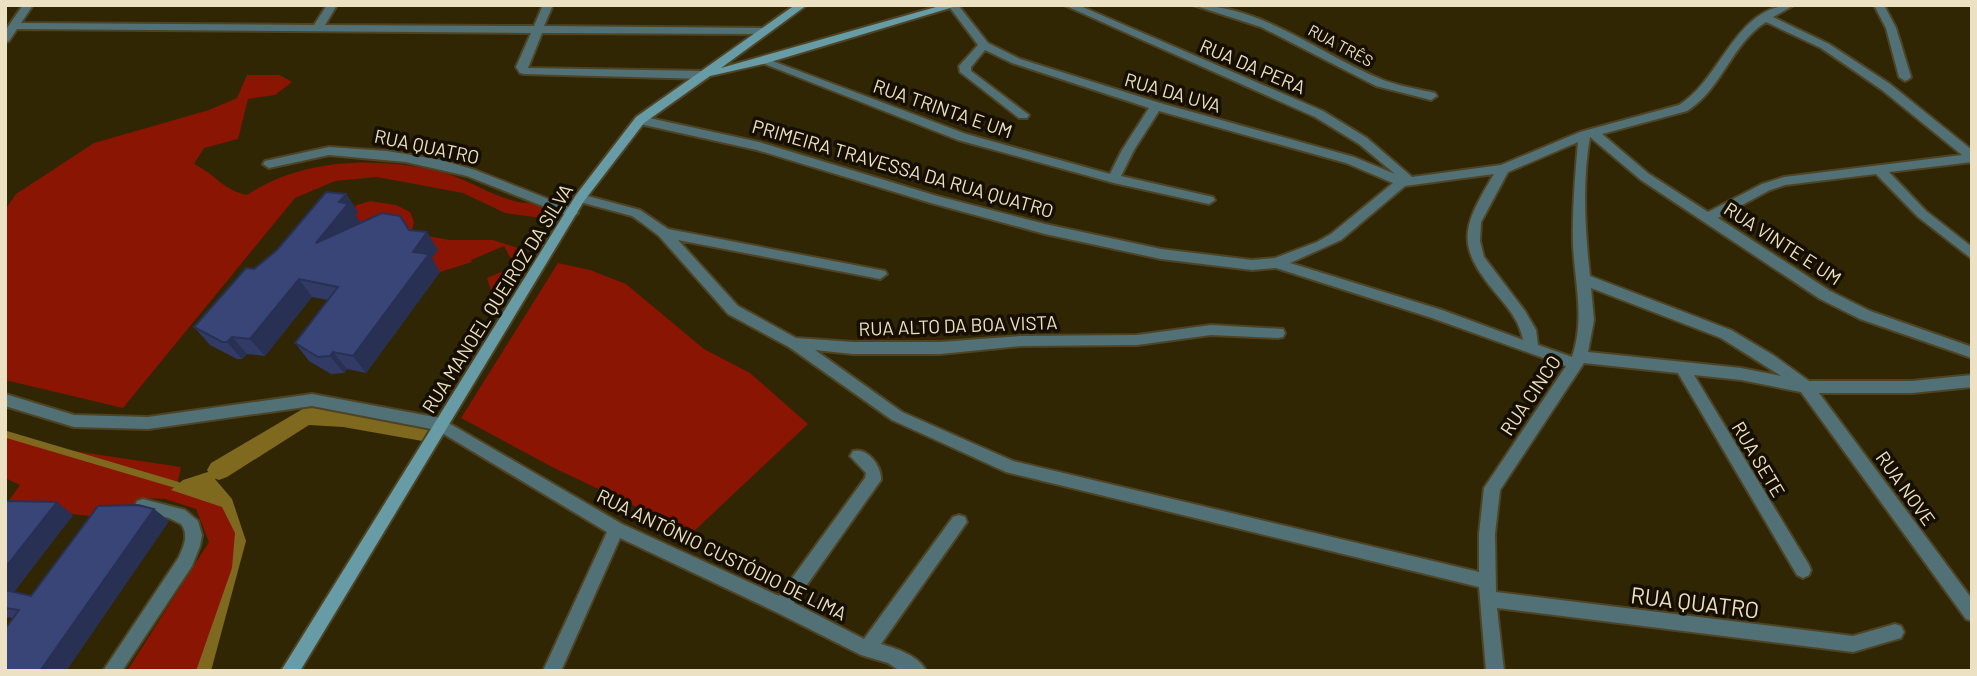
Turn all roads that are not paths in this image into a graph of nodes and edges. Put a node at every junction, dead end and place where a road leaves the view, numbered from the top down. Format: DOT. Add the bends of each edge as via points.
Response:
graph roads {
  1 [pos="28,5"];
  2 [pos="332,5"];
  3 [pos="548,5"];
  4 [pos="802,5"];
  5 [pos="1069,5"];
  6 [pos="1198,5"];
  7 [pos="1788,5"];
  8 [pos="1879,5"];
  9 [pos="954,6"];
  10 [pos="1766,18"];
  11 [pos="14,26"];
  12 [pos="318,27"];
  13 [pos="538,29"];
  14 [pos="766,31"];
  15 [pos="5,39"];
  16 [pos="984,45"];
  17 [pos="777,57"];
  18 [pos="763,61"];
  19 [pos="705,75"];
  20 [pos="1906,77"];
  21 [pos="1431,96"];
  22 [pos="1156,106"];
  23 [pos="1023,115"];
  24 [pos="640,120"];
  25 [pos="1589,134"];
  26 [pos="1972,158"];
  27 [pos="269,164"];
  28 [pos="1878,168"];
  29 [pos="1503,169"];
  30 [pos="1114,179"];
  31 [pos="1406,181"];
  32 [pos="580,198"];
  33 [pos="1209,200"];
  34 [pos="572,213"];
  35 [pos="1708,218"];
  36 [pos="664,233"];
  37 [pos="1972,254"];
  38 [pos="1276,264"];
  39 [pos="880,275"];
  40 [pos="1585,280"];
  41 [pos="1278,333"];
  42 [pos="794,343"];
  43 [pos="1532,348"];
  44 [pos="1972,352"];
  45 [pos="1578,361"];
  46 [pos="1682,368"];
  47 [pos="1972,381"];
  48 [pos="1806,387"];
  49 [pos="5,400"];
  50 [pos="440,424"];
  51 [pos="858,456"];
  52 [pos="144,506"];
  53 [pos="959,522"];
  54 [pos="616,529"];
  55 [pos="1803,570"];
  56 [pos="1486,581"];
  57 [pos="1488,599"];
  58 [pos="782,606"];
  59 [pos="1972,613"];
  60 [pos="1895,632"];
  61 [pos="867,649"];
  62 [pos="891,663"];
  63 [pos="112,671"];
  64 [pos="290,671"];
  65 [pos="552,671"];
  66 [pos="917,671"];
  67 [pos="1495,671"];
  1 -- 11 [label="street"];
  2 -- 12 [label="street"];
  3 -- 13 [label="street"];
  4 -- 14 [label="street, RUA MANOEL QUEIROZ DA SILVA"];
  5 -- 31 [label="street, RUA DA PERA" via="1319,114 1363,141"];
  6 -- 21 [label="street, RUA TRÊS" via="1265,25 1380,83"];
  7 -- 10 [label="street"];
  8 -- 20 [label="street"];
  9 -- 16 [label="street, RUA DA UVA"];
  9 -- 17 [label="street"];
  10 -- 25 [label="street" via="1747,31 1705,94 1694,102"];
  10 -- 26 [label="street" via="1825,46 1886,87"];
  11 -- 12 [label="street"];
  11 -- 15 [label="street"];
  12 -- 13 [label="street"];
  13 -- 14 [label="street"];
  13 -- 19 [label="street" via="524,71"];
  14 -- 17 [label="street" via="760,43"];
  14 -- 19 [label="street, RUA MANOEL QUEIROZ DA SILVA"];
  16 -- 22 [label="street, RUA DA UVA" via="1016,61"];
  16 -- 23 [label="street" via="969,59 966,72"];
  17 -- 18 [label="street"];
  18 -- 19 [label="street"];
  18 -- 30 [label="street, RUA TRINTA E UM" via="962,137"];
  19 -- 24 [label="street, RUA MANOEL QUEIROZ DA SILVA"];
  22 -- 30 [label="street"];
  22 -- 31 [label="street, RUA DA UVA" via="1350,160"];
  24 -- 32 [label="street, RUA MANOEL QUEIROZ DA SILVA"];
  24 -- 38 [label="street, PRIMEIRA TRAVESSA DA RUA QUATRO" via="759,146 1045,229 1161,254"];
  25 -- 29 [label="street"];
  25 -- 35 [label="street, RUA VINTE E UM"];
  25 -- 40 [label="street, RUA CINCO" via="1580,193"];
  26 -- 28 [label="street"];
  27 -- 34 [label="street, RUA QUATRO" via="337,151 400,157 470,172"];
  28 -- 35 [label="street" via="1784,181"];
  28 -- 37 [label="street" via="1922,214"];
  29 -- 31 [label="street"];
  29 -- 43 [label="street" via="1476,218 1473,248 1478,262 1524,316"];
  30 -- 33 [label="street, RUA TRINTA E UM"];
  31 -- 38 [label="street, PRIMEIRA TRAVESSA DA RUA QUATRO" via="1336,237"];
  32 -- 34 [label="street, RUA MANOEL QUEIROZ DA SILVA"];
  32 -- 36 [label="street, RUA ALTO DA BOA VISTA" via="636,213"];
  34 -- 50 [label="street, RUA MANOEL QUEIROZ DA SILVA"];
  35 -- 44 [label="street, RUA VINTE E UM" via="1825,295 1865,315"];
  36 -- 39 [label="street"];
  36 -- 42 [label="street, RUA ALTO DA BOA VISTA" via="733,310"];
  38 -- 43 [label="street"];
  40 -- 45 [label="street, RUA CINCO" via="1587,320"];
  40 -- 48 [label="street, RUA NOVE" via="1726,334"];
  41 -- 42 [label="street, RUA ALTO DA BOA VISTA" via="1211,330 1137,340 1020,341 905,349"];
  42 -- 56 [label="street" via="897,416 1011,467"];
  43 -- 45 [label="street"];
  45 -- 46 [label="street"];
  45 -- 56 [label="street, RUA CINCO" via="1492,488 1484,543"];
  46 -- 48 [label="street"];
  46 -- 55 [label="street, RUA SETE"];
  47 -- 48 [label="street" via="1905,387"];
  48 -- 59 [label="street, RUA NOVE"];
  49 -- 50 [label="street" via="74,421 148,423 312,400"];
  50 -- 54 [label="street, RUA ANTÔNIO CUSTÓDIO DE LIMA"];
  50 -- 64 [label="street, RUA MANOEL QUEIROZ DA SILVA"];
  51 -- 58 [label="street" via="874,471 873,480"];
  52 -- 63 [label="street" via="172,510 189,520 194,543"];
  53 -- 61 [label="street"];
  54 -- 58 [label="street, RUA ANTÔNIO CUSTÓDIO DE LIMA"];
  54 -- 65 [label="street"];
  56 -- 57 [label="street, RUA CINCO"];
  57 -- 60 [label="street, RUA QUATRO" via="1853,644"];
  57 -- 67 [label="street, RUA CINCO"];
  58 -- 61 [label="street, RUA ANTÔNIO CUSTÓDIO DE LIMA"];
  61 -- 62 [label="street, RUA ANTÔNIO CUSTÓDIO DE LIMA"];
  62 -- 66 [label="street, RUA ANTÔNIO CUSTÓDIO DE LIMA"];
}
